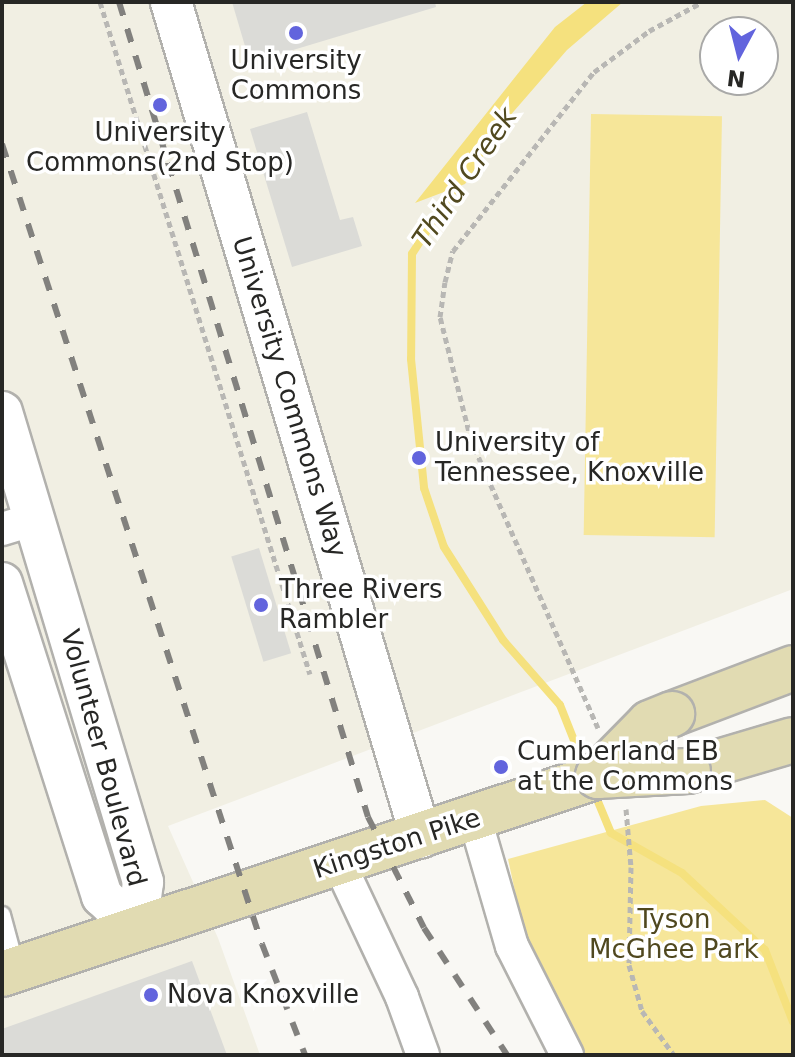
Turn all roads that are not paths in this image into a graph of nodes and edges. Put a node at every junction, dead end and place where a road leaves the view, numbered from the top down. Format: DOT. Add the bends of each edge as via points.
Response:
graph roads {
  1 [pos="171,2"];
  2 [pos="2,412"];
  3 [pos="19,524"];
  4 [pos="2,583"];
  5 [pos="793,668"];
  6 [pos="793,740"];
  7 [pos="598,776"];
  8 [pos="475,819"];
  9 [pos="421,837"];
  10 [pos="339,863"];
  11 [pos="2,915"];
  12 [pos="137,929"];
  13 [pos="9,971"];
  14 [pos="423,1055"];
  15 [pos="567,1055"];
  1 -- 9 [label="street, University Commons Way"];
  2 -- 3 [label="street, Volunteer Boulevard"];
  3 -- 12 [label="street, Volunteer Boulevard" via="143,882"];
  4 -- 12 [label="street, Volunteer Boulevard" via="102,896"];
  5 -- 7 [label="main road, Kingston Pike, bridge" via="650,723"];
  6 -- 7 [label="main road, Kingston Pike, bridge" via="688,771"];
  7 -- 8 [label="main road, Kingston Pike"];
  8 -- 9 [label="main road, Kingston Pike"];
  8 -- 15 [label="street" via="512,946"];
  9 -- 10 [label="main road, Kingston Pike"];
  10 -- 12 [label="main road, Kingston Pike"];
  10 -- 14 [label="street" via="390,968"];
  11 -- 13 [label="lane"];
  12 -- 13 [label="main road, Kingston Pike"];
}
